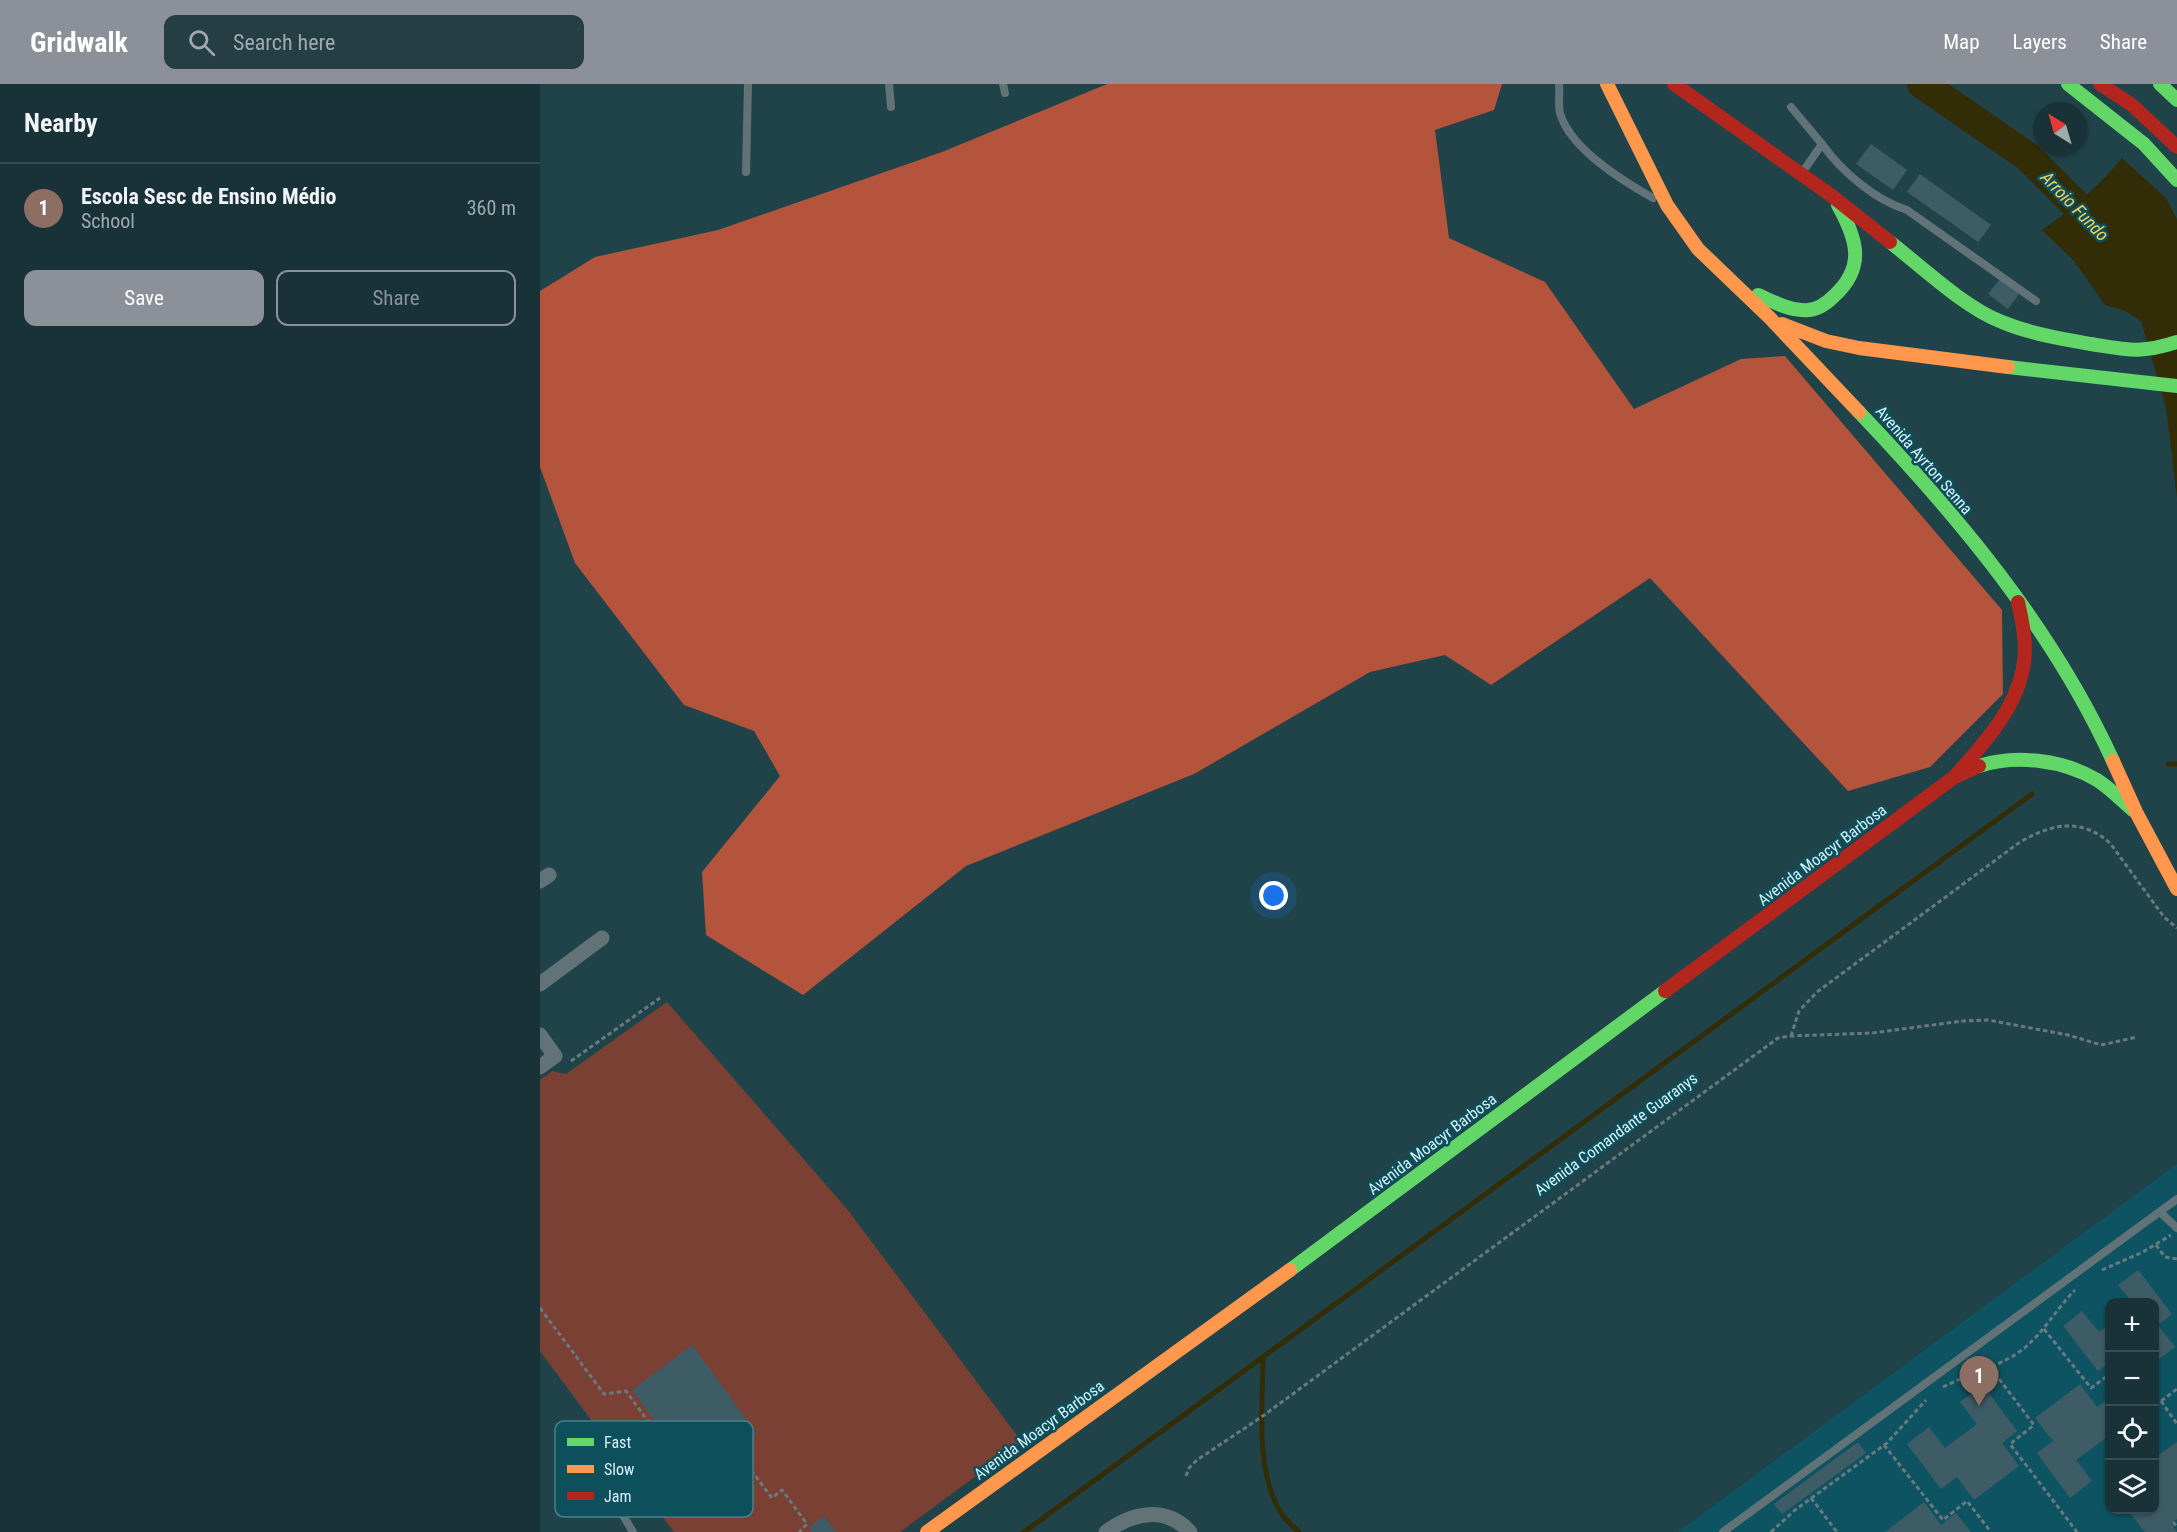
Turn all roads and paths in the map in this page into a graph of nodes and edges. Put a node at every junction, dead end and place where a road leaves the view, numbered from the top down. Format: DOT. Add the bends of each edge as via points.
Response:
graph roads {
  1 [pos="748,84"];
  2 [pos="889,84"];
  3 [pos="1003,84"];
  4 [pos="1559,84"];
  5 [pos="1607,84"];
  6 [pos="1674,84"];
  7 [pos="2068,84"];
  8 [pos="2100,84"];
  9 [pos="2160,84"];
  10 [pos="1005,93"];
  11 [pos="2177,100"];
  12 [pos="891,106"];
  13 [pos="1791,107"];
  14 [pos="1822,144"];
  15 [pos="2177,147"];
  16 [pos="746,172"];
  17 [pos="1801,174"];
  18 [pos="2177,180"];
  19 [pos="1832,196"];
  20 [pos="1667,205"];
  21 [pos="1736,284"];
  22 [pos="2036,301"];
  23 [pos="1770,318"];
  24 [pos="2177,342"];
  25 [pos="2177,386"];
  26 [pos="2017,599"];
  27 [pos="1953,778"];
  28 [pos="2136,812"];
  29 [pos="2177,889"];
  30 [pos="2177,928"];
  31 [pos="602,938"];
  32 [pos="540,984"];
  33 [pos="660,998"];
  34 [pos="540,1035"];
  35 [pos="1791,1036"];
  36 [pos="2137,1037"];
  37 [pos="555,1056"];
  38 [pos="540,1067"];
  39 [pos="2177,1200"];
  40 [pos="2160,1212"];
  41 [pos="2177,1229"];
  42 [pos="2156,1245"];
  43 [pos="2177,1260"];
  44 [pos="2096,1275"];
  45 [pos="2081,1286"];
  46 [pos="540,1308"];
  47 [pos="2044,1329"];
  48 [pos="1990,1367"];
  49 [pos="2105,1377"];
  50 [pos="2177,1389"];
  51 [pos="1938,1391"];
  52 [pos="1931,1395"];
  53 [pos="2161,1401"];
  54 [pos="648,1421"];
  55 [pos="2177,1424"];
  56 [pos="1884,1445"];
  57 [pos="753,1473"];
  58 [pos="1186,1476"];
  59 [pos="1811,1498"];
  60 [pos="624,1517"];
  61 [pos="2173,1522"];
  62 [pos="2177,1527"];
  63 [pos="1111,1528"];
  64 [pos="633,1532"];
  65 [pos="799,1532"];
  66 [pos="927,1532"];
  67 [pos="1190,1532"];
  68 [pos="1723,1532"];
  69 [pos="1770,1532"];
  70 [pos="1837,1532"];
  71 [pos="1991,1532"];
  72 [pos="2077,1532"];
  1 -- 16 [label="lane"];
  2 -- 12 [label="lane"];
  3 -- 10 [label="lane"];
  4 -- 20 [label="lane" via="1560,113 1583,148 1621,180"];
  5 -- 20 [label="main road, Avenida Ayrton Senna"];
  6 -- 17 [label="main road"];
  7 -- 18 [label="main road" via="2144,144"];
  8 -- 15 [label="main road" via="2132,105"];
  9 -- 11 [label="main road"];
  13 -- 14 [label="lane"];
  14 -- 17 [label="lane"];
  14 -- 22 [label="lane" via="1834,162 1854,179 1894,206 1907,210"];
  17 -- 19 [label="main road"];
  19 -- 21 [label="main road" via="1850,226 1857,260 1853,274 1841,290 1816,310 1801,310"];
  19 -- 24 [label="main road" via="1961,298 2001,322 2054,338 2131,351 2154,350"];
  20 -- 21 [label="main road, Avenida Ayrton Senna" via="1698,249"];
  21 -- 23 [label="main road, Avenida Ayrton Senna"];
  23 -- 25 [label="main road" via="1826,341 1859,348"];
  23 -- 26 [label="main road, Avenida Ayrton Senna" via="1900,455"];
  26 -- 27 [label="main road, Avenida Moacyr Barbosa" via="2023,624 2024,660 2019,684 1995,728"];
  26 -- 28 [label="main road, Avenida Ayrton Senna" via="2068,673"];
  27 -- 28 [label="main road, Avenida Moacyr Barbosa" via="1996,763 2047,764 2090,777"];
  27 -- 66 [label="main road, Avenida Moacyr Barbosa" via="1285,1273"];
  28 -- 29 [label="main road, Avenida Ayrton Senna"];
  30 -- 35 [label="path" via="2099,834 2076,826 2047,829 2020,842 1817,992 1799,1011"];
  31 -- 32 [label="street"];
  33 -- 37 [label="path" via="568,1062"];
  34 -- 37 [label="street"];
  35 -- 36 [label="path, Avenida Comandante Guaranys" via="1863,1034 1988,1020 2102,1045"];
  35 -- 58 [label="path, Avenida Comandante Guaranys" via="1773,1041 1260,1418 1197,1460"];
  37 -- 38 [label="street"];
  39 -- 40 [label="lane"];
  40 -- 41 [label="lane"];
  40 -- 68 [label="lane"];
  41 -- 42 [label="path"];
  42 -- 43 [label="path" via="2165,1257"];
  42 -- 44 [label="path"];
  45 -- 47 [label="path"];
  46 -- 54 [label="path" via="604,1394 626,1391"];
  47 -- 48 [label="path" via="2020,1352"];
  47 -- 49 [label="path" via="2091,1388"];
  48 -- 51 [label="path"];
  48 -- 72 [label="path" via="2034,1425 2010,1444"];
  50 -- 53 [label="path"];
  52 -- 56 [label="path"];
  53 -- 55 [label="path"];
  56 -- 59 [label="path"];
  56 -- 71 [label="path" via="1943,1520 1967,1501"];
  57 -- 65 [label="path" via="772,1498 782,1490 807,1524"];
  59 -- 69 [label="path"];
  59 -- 70 [label="path"];
  60 -- 64 [label="lane"];
  61 -- 62 [label="path"];
  63 -- 67 [label="street" via="1136,1516 1154,1515 1175,1521"];
}
